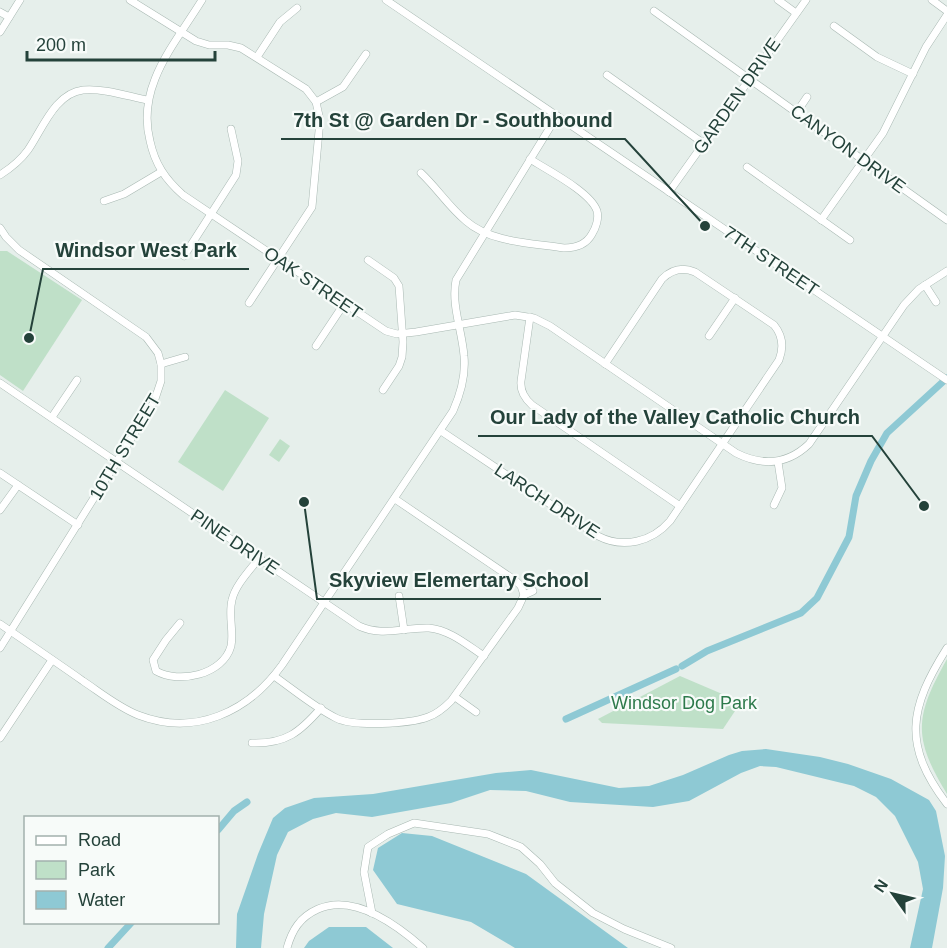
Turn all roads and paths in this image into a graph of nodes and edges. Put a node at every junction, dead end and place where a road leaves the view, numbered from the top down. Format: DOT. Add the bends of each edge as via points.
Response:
graph roads {
  1 [pos="20,0"];
  2 [pos="130,0"];
  3 [pos="202,0"];
  4 [pos="386,0"];
  5 [pos="778,0"];
  6 [pos="806,0"];
  7 [pos="932,0"];
  8 [pos="297,8"];
  9 [pos="654,11"];
  10 [pos="0,12"];
  11 [pos="796,13"];
  12 [pos="947,13"];
  13 [pos="9,17"];
  14 [pos="834,26"];
  15 [pos="0,32"];
  16 [pos="182,32"];
  17 [pos="366,54"];
  18 [pos="257,57"];
  19 [pos="913,74"];
  20 [pos="607,75"];
  21 [pos="749,78"];
  22 [pos="807,97"];
  23 [pos="147,100"];
  24 [pos="316,102"];
  25 [pos="797,112"];
  26 [pos="557,116"];
  27 [pos="231,129"];
  28 [pos="703,143"];
  29 [pos="530,159"];
  30 [pos="864,160"];
  31 [pos="747,166"];
  32 [pos="161,172"];
  33 [pos="421,173"];
  34 [pos="0,175"];
  35 [pos="669,192"];
  36 [pos="104,201"];
  37 [pos="212,214"];
  38 [pos="822,220"];
  39 [pos="947,220"];
  40 [pos="0,228"];
  41 [pos="484,232"];
  42 [pos="3,240"];
  43 [pos="850,240"];
  44 [pos="184,256"];
  45 [pos="278,260"];
  46 [pos="368,260"];
  47 [pos="947,271"];
  48 [pos="925,285"];
  49 [pos="735,298"];
  50 [pos="936,302"];
  51 [pos="249,303"];
  52 [pos="344,304"];
  53 [pos="530,317"];
  54 [pos="459,325"];
  55 [pos="402,333"];
  56 [pos="709,336"];
  57 [pos="883,336"];
  58 [pos="316,346"];
  59 [pos="185,357"];
  60 [pos="161,364"];
  61 [pos="605,364"];
  62 [pos="77,380"];
  63 [pos="947,380"];
  64 [pos="0,383"];
  65 [pos="383,390"];
  66 [pos="52,417"];
  67 [pos="441,431"];
  68 [pos="722,443"];
  69 [pos="117,462"];
  70 [pos="778,462"];
  71 [pos="0,472"];
  72 [pos="18,485"];
  73 [pos="395,499"];
  74 [pos="774,505"];
  75 [pos="680,506"];
  76 [pos="0,510"];
  77 [pos="78,525"];
  78 [pos="260,557"];
  79 [pos="533,591"];
  80 [pos="524,595"];
  81 [pos="399,596"];
  82 [pos="324,603"];
  83 [pos="180,623"];
  84 [pos="0,624"];
  85 [pos="405,630"];
  86 [pos="11,632"];
  87 [pos="0,648"];
  88 [pos="947,648"];
  89 [pos="484,656"];
  90 [pos="52,660"];
  91 [pos="274,676"];
  92 [pos="455,697"];
  93 [pos="321,708"];
  94 [pos="476,712"];
  95 [pos="0,738"];
  96 [pos="252,743"];
  97 [pos="947,804"];
  98 [pos="372,913"];
  99 [pos="287,948"];
  100 [pos="423,948"];
  101 [pos="671,948"];
  1 -- 13 [label="street"];
  2 -- 16 [label="street"];
  3 -- 16 [label="street, OAK STREET"];
  4 -- 26 [label="street, 7TH STREET"];
  5 -- 11 [label="street"];
  6 -- 11 [label="street, GARDEN DRIVE"];
  7 -- 12 [label="street"];
  8 -- 18 [label="street" via="280,22"];
  9 -- 21 [label="street, CANYON DRIVE"];
  10 -- 13 [label="street"];
  11 -- 21 [label="street, GARDEN DRIVE"];
  12 -- 19 [label="street"];
  13 -- 15 [label="street"];
  14 -- 19 [label="street" via="877,57"];
  16 -- 18 [label="street" via="203,44 237,46"];
  16 -- 23 [label="street, OAK STREET" via="156,75"];
  17 -- 24 [label="street" via="343,87"];
  18 -- 24 [label="street" via="306,89"];
  19 -- 30 [label="street" via="883,133"];
  20 -- 28 [label="street"];
  21 -- 25 [label="street, CANYON DRIVE"];
  21 -- 28 [label="street, GARDEN DRIVE"];
  22 -- 25 [label="street"];
  23 -- 32 [label="street, OAK STREET" via="147,131"];
  23 -- 34 [label="street" via="100,91 74,93 58,105 20,159"];
  24 -- 45 [label="street" via="320,120 313,203"];
  25 -- 30 [label="street, CANYON DRIVE"];
  26 -- 29 [label="street"];
  26 -- 35 [label="street, 7TH STREET"];
  27 -- 37 [label="street" via="237,175"];
  28 -- 35 [label="street, GARDEN DRIVE"];
  29 -- 41 [label="street"];
  29 -- 41 [label="street" via="590,199 598,217 591,237 576,247 564,248"];
  30 -- 38 [label="street"];
  30 -- 39 [label="street, CANYON DRIVE"];
  31 -- 38 [label="street"];
  32 -- 36 [label="street"];
  32 -- 37 [label="street, OAK STREET" via="183,195"];
  33 -- 41 [label="street" via="465,220"];
  35 -- 57 [label="street, 7TH STREET"];
  37 -- 44 [label="street"];
  37 -- 45 [label="street, OAK STREET"];
  38 -- 43 [label="street"];
  40 -- 42 [label="street"];
  41 -- 54 [label="street" via="456,280"];
  42 -- 60 [label="street" via="140,331 154,347"];
  45 -- 51 [label="street"];
  45 -- 52 [label="street, OAK STREET"];
  46 -- 55 [label="street" via="399,286"];
  47 -- 48 [label="street"];
  48 -- 50 [label="street"];
  48 -- 57 [label="street" via="904,305"];
  49 -- 56 [label="street"];
  49 -- 61 [label="street" via="692,270 670,272"];
  49 -- 68 [label="street, LARCH DRIVE" via="774,325 783,346 779,360"];
  52 -- 55 [label="street, OAK STREET" via="379,328"];
  52 -- 58 [label="street"];
  53 -- 54 [label="street, OAK STREET" via="515,315"];
  53 -- 61 [label="street"];
  53 -- 75 [label="street" via="520,381 525,399"];
  54 -- 55 [label="street, OAK STREET"];
  54 -- 67 [label="street" via="464,381"];
  55 -- 65 [label="street" via="402,357"];
  57 -- 63 [label="street, 7TH STREET"];
  57 -- 70 [label="street" via="809,444"];
  59 -- 60 [label="street"];
  60 -- 69 [label="street, 10TH STREET" via="158,396"];
  61 -- 68 [label="street"];
  62 -- 66 [label="street"];
  64 -- 66 [label="street, PINE DRIVE"];
  66 -- 69 [label="street, PINE DRIVE"];
  67 -- 73 [label="street"];
  67 -- 75 [label="street, LARCH DRIVE" via="609,541 636,542 651,537 665,527"];
  68 -- 70 [label="street" via="751,460"];
  68 -- 75 [label="street, LARCH DRIVE"];
  69 -- 77 [label="street, 10TH STREET"];
  69 -- 78 [label="street, PINE DRIVE"];
  70 -- 74 [label="street" via="782,488"];
  71 -- 72 [label="street"];
  72 -- 76 [label="street"];
  72 -- 77 [label="street"];
  73 -- 80 [label="street" via="516,582"];
  73 -- 82 [label="street"];
  77 -- 86 [label="street, 10TH STREET"];
  78 -- 82 [label="street, PINE DRIVE"];
  78 -- 83 [label="street" via="233,595 231,645 221,662 191,676 156,671 153,660"];
  79 -- 80 [label="street"];
  80 -- 89 [label="street"];
  81 -- 85 [label="street"];
  82 -- 85 [label="street, PINE DRIVE" via="366,629"];
  82 -- 91 [label="street"];
  84 -- 86 [label="street"];
  85 -- 89 [label="street, PINE DRIVE" via="428,628 447,633"];
  86 -- 87 [label="street, 10TH STREET"];
  86 -- 90 [label="street"];
  88 -- 97 [label="street" via="923,690 915,731 923,767"];
  89 -- 92 [label="street"];
  90 -- 91 [label="street" via="140,716 188,723 214,718 239,707"];
  90 -- 95 [label="street"];
  91 -- 93 [label="street"];
  92 -- 93 [label="street" via="433,715 407,722 352,723"];
  92 -- 94 [label="street"];
  93 -- 96 [label="street" via="293,735 276,742"];
  98 -- 99 [label="street" via="328,905 306,915 291,933"];
  98 -- 100 [label="street"];
  98 -- 101 [label="street" via="364,872 368,847 414,823 488,834 521,848 555,883 593,913"];
}
